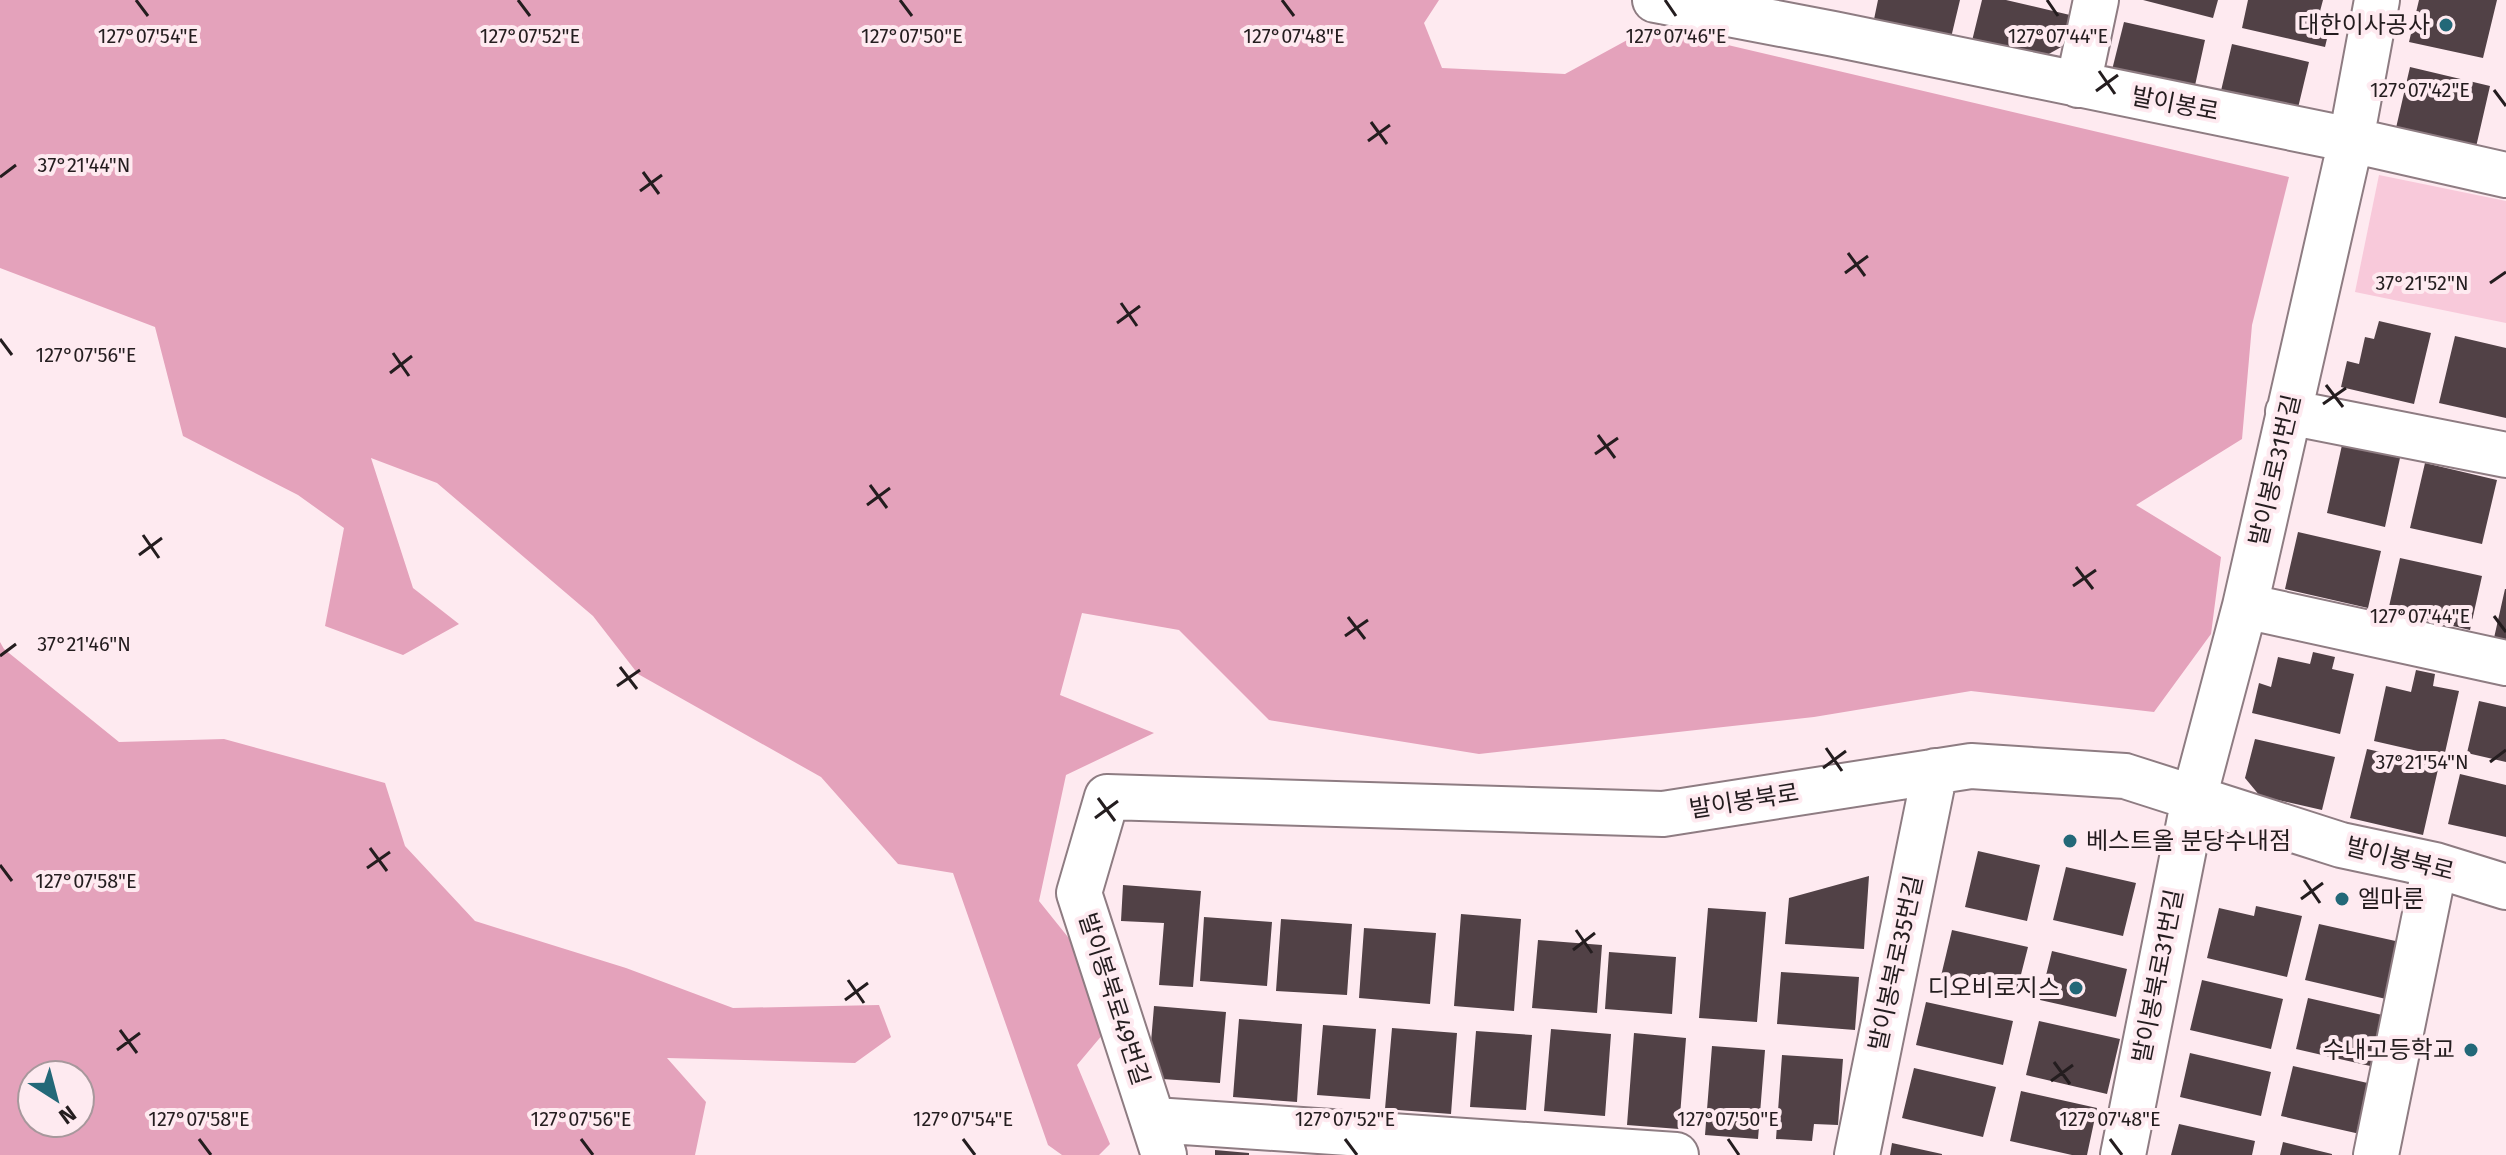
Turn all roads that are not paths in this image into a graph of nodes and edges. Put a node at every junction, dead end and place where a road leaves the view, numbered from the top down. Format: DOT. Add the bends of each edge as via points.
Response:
graph roads {
  1 [pos="1655,0"];
  2 [pos="2096,0"];
  3 [pos="2377,0"];
  4 [pos="1837,17"];
  5 [pos="2078,85"];
  6 [pos="2351,140"];
  7 [pos="2506,175"];
  8 [pos="2288,412"];
  9 [pos="2506,455"];
  10 [pos="2245,606"];
  11 [pos="2506,663"];
  12 [pos="1935,771"];
  13 [pos="1107,797"];
  14 [pos="2194,798"];
  15 [pos="2435,865"];
  16 [pos="2506,887"];
  17 [pos="1159,1138"];
  18 [pos="1676,1155"];
  19 [pos="1857,1155"];
  20 [pos="2123,1155"];
  21 [pos="2376,1155"];
  1 -- 4 [label="street, 발이봉로"];
  2 -- 5 [label="street"];
  3 -- 6 [label="street, 발이봉로31번길"];
  4 -- 5 [label="street, 발이봉로"];
  5 -- 6 [label="street, 발이봉로"];
  6 -- 7 [label="street, 발이봉로"];
  6 -- 8 [label="street, 발이봉로31번길"];
  8 -- 9 [label="street"];
  8 -- 10 [label="street, 발이봉로31번길"];
  10 -- 11 [label="street"];
  10 -- 14 [label="street, 발이봉로31번길"];
  12 -- 13 [label="street, 발이봉북로" via="1663,814"];
  12 -- 14 [label="street, 발이봉북로" via="1971,766 2125,776"];
  12 -- 19 [label="street, 발이봉북로35번길"];
  13 -- 17 [label="street, 발이봉북로49번길" via="1079,893"];
  14 -- 15 [label="street, 발이봉북로" via="2341,845"];
  14 -- 20 [label="street, 발이봉북로31번길"];
  15 -- 16 [label="street, 발이봉북로"];
  15 -- 21 [label="street"];
  17 -- 18 [label="street"];
}
